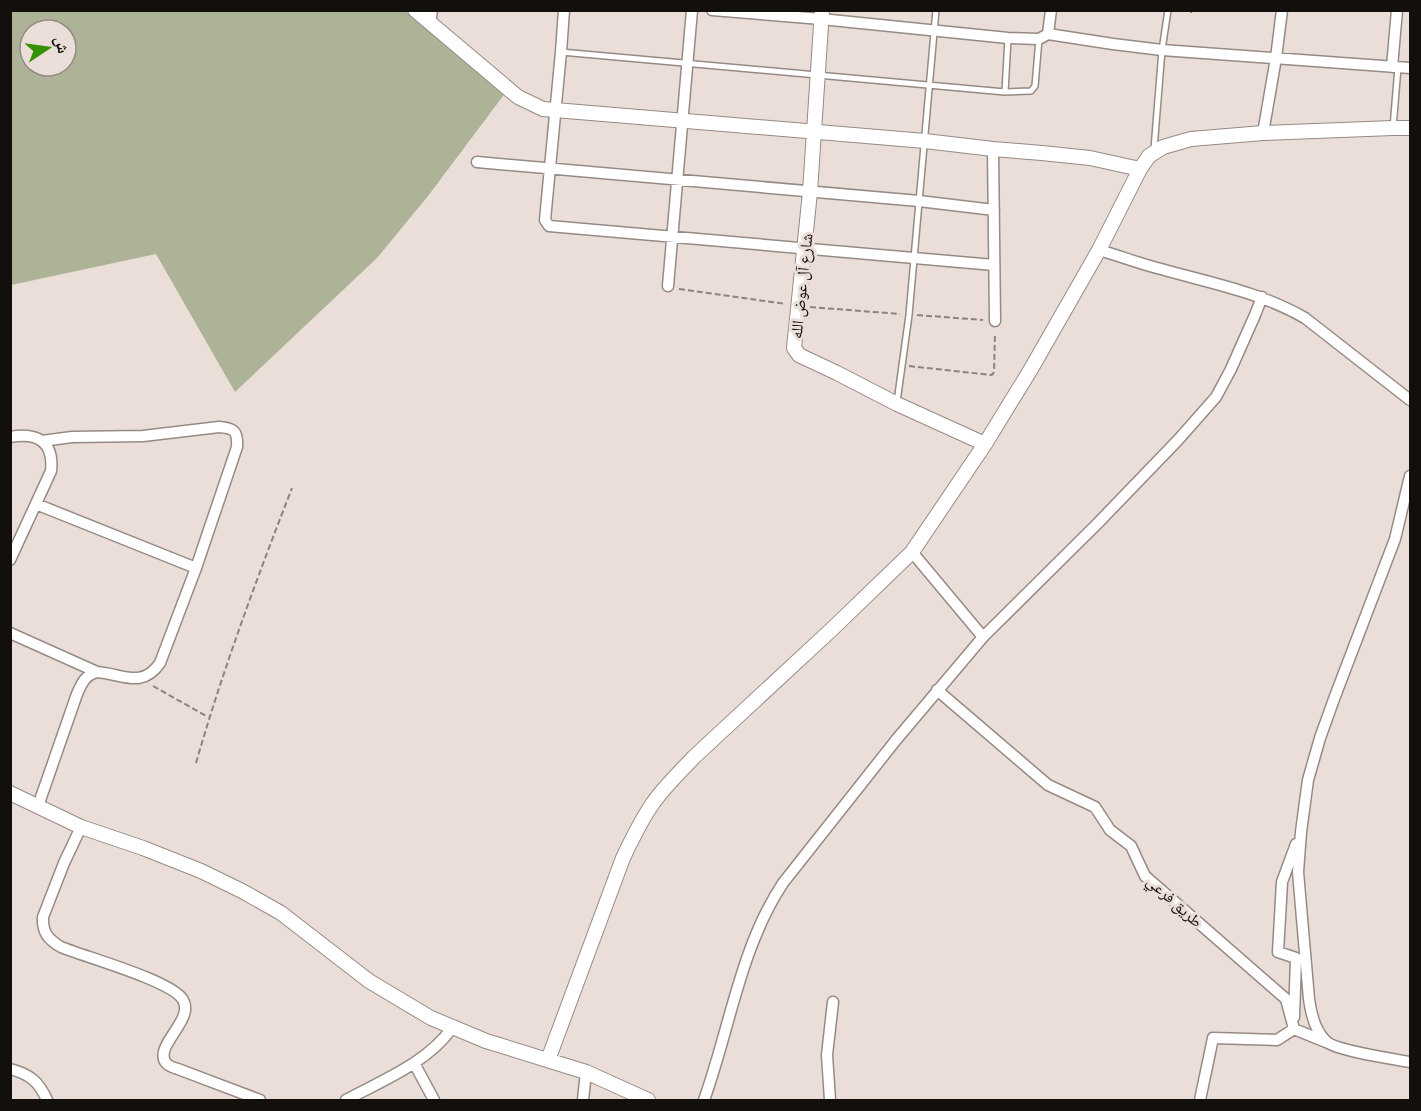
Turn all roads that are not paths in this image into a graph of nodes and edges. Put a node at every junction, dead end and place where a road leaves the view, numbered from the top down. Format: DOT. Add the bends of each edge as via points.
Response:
graph roads {
  1 [pos="415,10"];
  2 [pos="564,10"];
  3 [pos="692,10"];
  4 [pos="712,10"];
  5 [pos="936,10"];
  6 [pos="1051,10"];
  7 [pos="1168,10"];
  8 [pos="1282,10"];
  9 [pos="1397,10"];
  10 [pos="822,15"];
  11 [pos="431,17"];
  12 [pos="934,30"];
  13 [pos="1043,36"];
  14 [pos="1008,38"];
  15 [pos="1162,50"];
  16 [pos="561,52"];
  17 [pos="1276,58"];
  18 [pos="688,63"];
  19 [pos="1395,67"];
  20 [pos="1410,68"];
  21 [pos="818,75"];
  22 [pos="929,84"];
  23 [pos="1005,92"];
  24 [pos="555,110"];
  25 [pos="683,122"];
  26 [pos="1393,128"];
  27 [pos="1410,128"];
  28 [pos="814,132"];
  29 [pos="1263,133"];
  30 [pos="925,141"];
  31 [pos="993,149"];
  32 [pos="1154,151"];
  33 [pos="477,162"];
  34 [pos="550,168"];
  35 [pos="1140,169"];
  36 [pos="678,180"];
  37 [pos="810,192"];
  38 [pos="919,201"];
  39 [pos="994,210"];
  40 [pos="672,236"];
  41 [pos="805,248"];
  42 [pos="1099,250"];
  43 [pos="913,259"];
  44 [pos="994,265"];
  45 [pos="668,286"];
  46 [pos="1262,297"];
  47 [pos="995,321"];
  48 [pos="1410,400"];
  49 [pos="897,404"];
  50 [pos="10,437"];
  51 [pos="42,441"];
  52 [pos="984,444"];
  53 [pos="1410,476"];
  54 [pos="36,504"];
  55 [pos="912,552"];
  56 [pos="10,560"];
  57 [pos="196,568"];
  58 [pos="10,633"];
  59 [pos="983,637"];
  60 [pos="97,672"];
  61 [pos="937,690"];
  62 [pos="10,793"];
  63 [pos="38,806"];
  64 [pos="81,827"];
  65 [pos="1301,832"];
  66 [pos="833,1002"];
  67 [pos="452,1028"];
  68 [pos="1294,1029"];
  69 [pos="1326,1042"];
  70 [pos="548,1060"];
  71 [pos="1410,1062"];
  72 [pos="414,1063"];
  73 [pos="10,1069"];
  74 [pos="586,1072"];
  75 [pos="47,1101"];
  76 [pos="260,1101"];
  77 [pos="346,1101"];
  78 [pos="435,1101"];
  79 [pos="583,1101"];
  80 [pos="648,1101"];
  81 [pos="704,1101"];
  82 [pos="830,1101"];
  83 [pos="1200,1101"];
  1 -- 11 [label="street"];
  2 -- 16 [label="street"];
  3 -- 18 [label="street"];
  4 -- 10 [label="street"];
  5 -- 12 [label="lane"];
  6 -- 13 [label="street"];
  7 -- 15 [label="lane"];
  8 -- 17 [label="street"];
  9 -- 19 [label="street"];
  10 -- 12 [label="street"];
  10 -- 21 [label="street, شارع آل عوض الله"];
  11 -- 24 [label="street" via="518,96 543,109"];
  12 -- 14 [label="street"];
  12 -- 22 [label="lane"];
  13 -- 14 [label="street"];
  13 -- 15 [label="street"];
  13 -- 23 [label="lane" via="1035,86 1031,91"];
  14 -- 23 [label="lane"];
  15 -- 17 [label="street"];
  15 -- 32 [label="lane"];
  16 -- 18 [label="lane"];
  16 -- 24 [label="street"];
  17 -- 19 [label="street"];
  17 -- 29 [label="street"];
  18 -- 21 [label="lane"];
  18 -- 25 [label="street"];
  19 -- 20 [label="street"];
  19 -- 26 [label="lane"];
  21 -- 22 [label="lane"];
  21 -- 28 [label="street, شارع آل عوض الله"];
  22 -- 23 [label="lane"];
  22 -- 30 [label="lane"];
  24 -- 25 [label="street"];
  24 -- 34 [label="street"];
  25 -- 28 [label="street"];
  25 -- 36 [label="street"];
  26 -- 27 [label="street"];
  26 -- 29 [label="street"];
  28 -- 30 [label="street"];
  28 -- 37 [label="street, شارع آل عوض الله"];
  29 -- 32 [label="street" via="1191,139"];
  30 -- 31 [label="street"];
  30 -- 38 [label="lane"];
  31 -- 35 [label="street" via="1090,158"];
  31 -- 39 [label="street"];
  32 -- 35 [label="street"];
  33 -- 34 [label="street"];
  34 -- 36 [label="street"];
  34 -- 40 [label="street" via="545,220 549,226"];
  35 -- 42 [label="street"];
  36 -- 37 [label="street"];
  36 -- 40 [label="street"];
  37 -- 38 [label="street"];
  37 -- 41 [label="street, شارع آل عوض الله"];
  38 -- 39 [label="street"];
  38 -- 43 [label="lane"];
  39 -- 44 [label="street"];
  40 -- 41 [label="street"];
  40 -- 45 [label="street"];
  41 -- 43 [label="street"];
  41 -- 49 [label="street, شارع آل عوض الله" via="794,348 799,355"];
  42 -- 46 [label="street"];
  42 -- 52 [label="street"];
  43 -- 44 [label="street"];
  43 -- 49 [label="lane"];
  44 -- 47 [label="street"];
  46 -- 48 [label="street" via="1305,318"];
  46 -- 59 [label="street" via="1216,397 1098,523"];
  49 -- 52 [label="street, شارع آل عوض الله"];
  50 -- 51 [label="street" via="34,436"];
  51 -- 54 [label="street" via="52,462"];
  51 -- 57 [label="street" via="219,428 235,432 237,447"];
  52 -- 55 [label="street"];
  53 -- 65 [label="street" via="1392,547 1317,748"];
  54 -- 56 [label="street"];
  54 -- 57 [label="street"];
  55 -- 59 [label="street"];
  55 -- 70 [label="street" via="694,757 652,805 623,858"];
  57 -- 60 [label="street" via="160,663 151,674 140,679"];
  58 -- 60 [label="street"];
  59 -- 61 [label="street"];
  60 -- 63 [label="street" via="81,684"];
  61 -- 68 [label="street, طريق فرعي" via="1048,785 1095,807 1110,830 1131,846 1145,876 1286,999"];
  61 -- 81 [label="street" via="776,894 743,971"];
  62 -- 63 [label="street"];
  63 -- 64 [label="street"];
  64 -- 67 [label="street" via="177,861 242,891 281,913 369,981"];
  64 -- 76 [label="street" via="43,917 46,936 61,948 147,978 180,995 185,1004 184,1015 165,1050 165,1062"];
  65 -- 68 [label="street" via="1282,882 1278,952 1296,957"];
  65 -- 69 [label="street" via="1299,894 1309,999 1316,1025"];
  66 -- 82 [label="street" via="826,1055"];
  67 -- 70 [label="street"];
  67 -- 72 [label="street" via="437,1046"];
  68 -- 69 [label="street"];
  68 -- 83 [label="street" via="1277,1040 1213,1038"];
  69 -- 71 [label="street"];
  70 -- 74 [label="street"];
  72 -- 77 [label="street"];
  72 -- 78 [label="street"];
  73 -- 75 [label="street" via="30,1076"];
  74 -- 79 [label="street"];
  74 -- 80 [label="street"];
}
